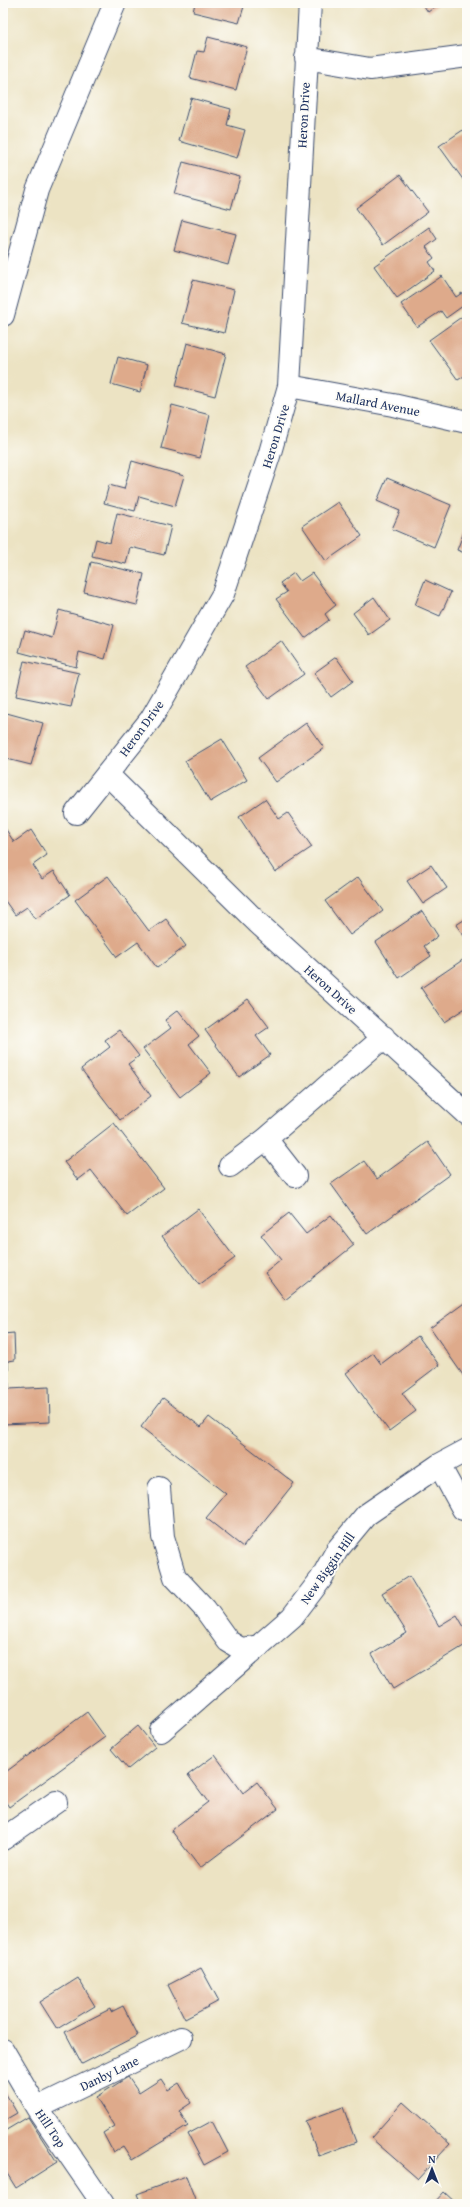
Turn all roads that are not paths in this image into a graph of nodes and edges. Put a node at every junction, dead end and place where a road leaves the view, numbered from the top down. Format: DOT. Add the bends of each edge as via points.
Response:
graph roads {
  1 [pos="115,3"];
  2 [pos="310,3"];
  3 [pos="467,56"];
  4 [pos="306,58"];
  5 [pos="3,314"];
  6 [pos="289,386"];
  7 [pos="467,422"];
  8 [pos="107,774"];
  9 [pos="76,813"];
  10 [pos="384,1037"];
  11 [pos="467,1114"];
  12 [pos="266,1139"];
  13 [pos="230,1166"];
  14 [pos="296,1176"];
  15 [pos="467,1450"];
  16 [pos="439,1465"];
  17 [pos="159,1488"];
  18 [pos="463,1509"];
  19 [pos="259,1646"];
  20 [pos="161,1731"];
  21 [pos="56,1802"];
  22 [pos="3,1839"];
  23 [pos="181,2038"];
  24 [pos="3,2050"];
  25 [pos="37,2108"];
  26 [pos="103,2204"];
  1 -- 5 [label="street" via="36,190"];
  2 -- 4 [label="street, Heron Drive"];
  3 -- 4 [label="street" via="370,69"];
  4 -- 6 [label="street, Heron Drive"];
  6 -- 7 [label="street, Mallard Avenue"];
  6 -- 8 [label="street, Heron Drive" via="270,456 223,594 151,719"];
  8 -- 9 [label="street, Heron Drive"];
  8 -- 10 [label="street, Heron Drive" via="258,923"];
  10 -- 11 [label="street, Heron Drive"];
  10 -- 12 [label="street"];
  12 -- 13 [label="street"];
  12 -- 14 [label="street"];
  15 -- 16 [label="street, New Biggin Hill"];
  16 -- 18 [label="street"];
  16 -- 19 [label="street, New Biggin Hill" via="366,1515 337,1550 321,1579 292,1617"];
  17 -- 19 [label="street" via="163,1537 175,1577 205,1609 228,1641 241,1649"];
  19 -- 20 [label="street, New Biggin Hill"];
  21 -- 22 [label="street"];
  23 -- 25 [label="street, Danby Lane"];
  24 -- 25 [label="street, Hill Top"];
  25 -- 26 [label="street, Hill Top"];
}
